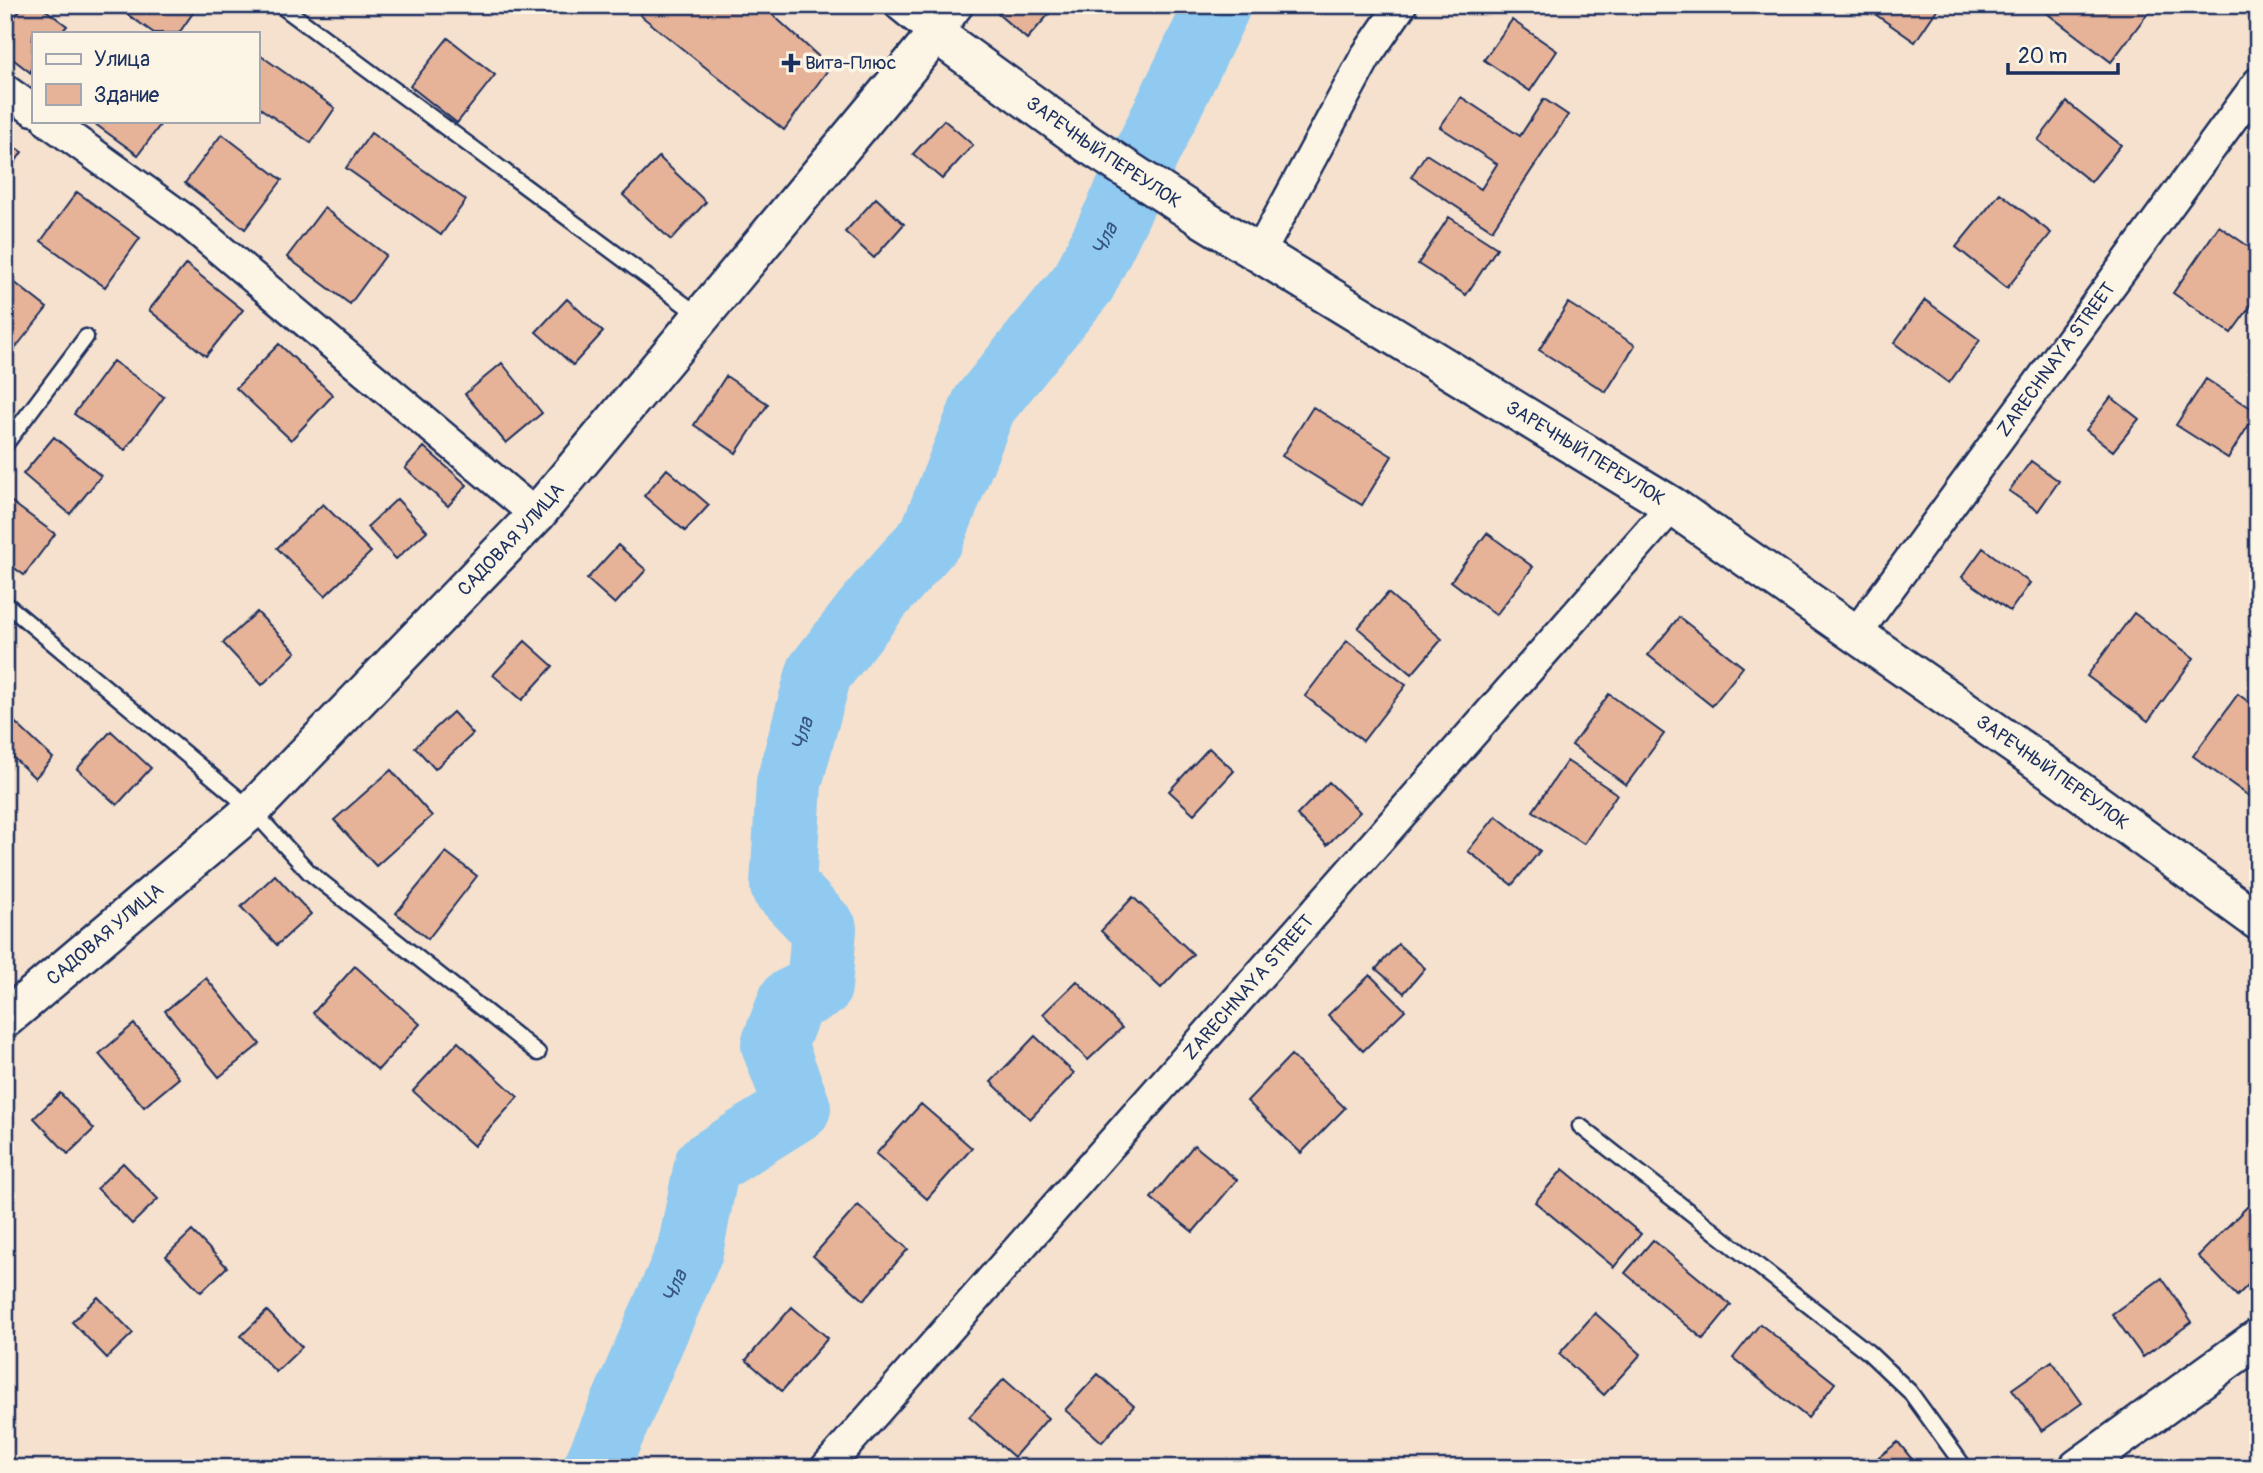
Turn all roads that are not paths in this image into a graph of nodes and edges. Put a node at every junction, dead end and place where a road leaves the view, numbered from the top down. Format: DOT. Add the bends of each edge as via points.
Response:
graph roads {
  1 [pos="280,5"];
  2 [pos="900,5"];
  3 [pos="958,5"];
  4 [pos="1401,5"];
  5 [pos="936,34"];
  6 [pos="2258,83"];
  7 [pos="5,90"];
  8 [pos="32,109"];
  9 [pos="49,122"];
  10 [pos="1259,254"];
  11 [pos="701,317"];
  12 [pos="86,337"];
  13 [pos="5,445"];
  14 [pos="1672,506"];
  15 [pos="536,515"];
  16 [pos="5,603"];
  17 [pos="1855,635"];
  18 [pos="252,810"];
  19 [pos="2258,920"];
  20 [pos="5,1019"];
  21 [pos="538,1052"];
  22 [pos="1580,1126"];
  23 [pos="2258,1339"];
  24 [pos="826,1468"];
  25 [pos="1965,1468"];
  26 [pos="2078,1468"];
  1 -- 11 [label="lane"];
  2 -- 5 [label="street, ЗАРЕЧНЫЙ ПЕРЕУЛОК"];
  3 -- 5 [label="street, САДОВАЯ УЛИЦА"];
  4 -- 10 [label="street" via="1366,56"];
  5 -- 10 [label="street, ЗАРЕЧНЫЙ ПЕРЕУЛОК" via="1088,144"];
  5 -- 11 [label="street, САДОВАЯ УЛИЦА"];
  6 -- 17 [label="street, ZARECHNAYA STREET"];
  7 -- 8 [label="street"];
  9 -- 15 [label="street" via="185,220"];
  10 -- 14 [label="street, ЗАРЕЧНЫЙ ПЕРЕУЛОК"];
  11 -- 15 [label="street, САДОВАЯ УЛИЦА"];
  12 -- 13 [label="lane"];
  14 -- 17 [label="street, ЗАРЕЧНЫЙ ПЕРЕУЛОК"];
  14 -- 24 [label="street, ZARECHNAYA STREET"];
  15 -- 18 [label="street, САДОВАЯ УЛИЦА"];
  16 -- 18 [label="lane"];
  17 -- 19 [label="street, ЗАРЕЧНЫЙ ПЕРЕУЛОК"];
  18 -- 20 [label="street, САДОВАЯ УЛИЦА"];
  18 -- 21 [label="lane" via="309,872"];
  22 -- 25 [label="lane" via="1868,1352 1910,1392"];
  23 -- 26 [label="street"];
}
